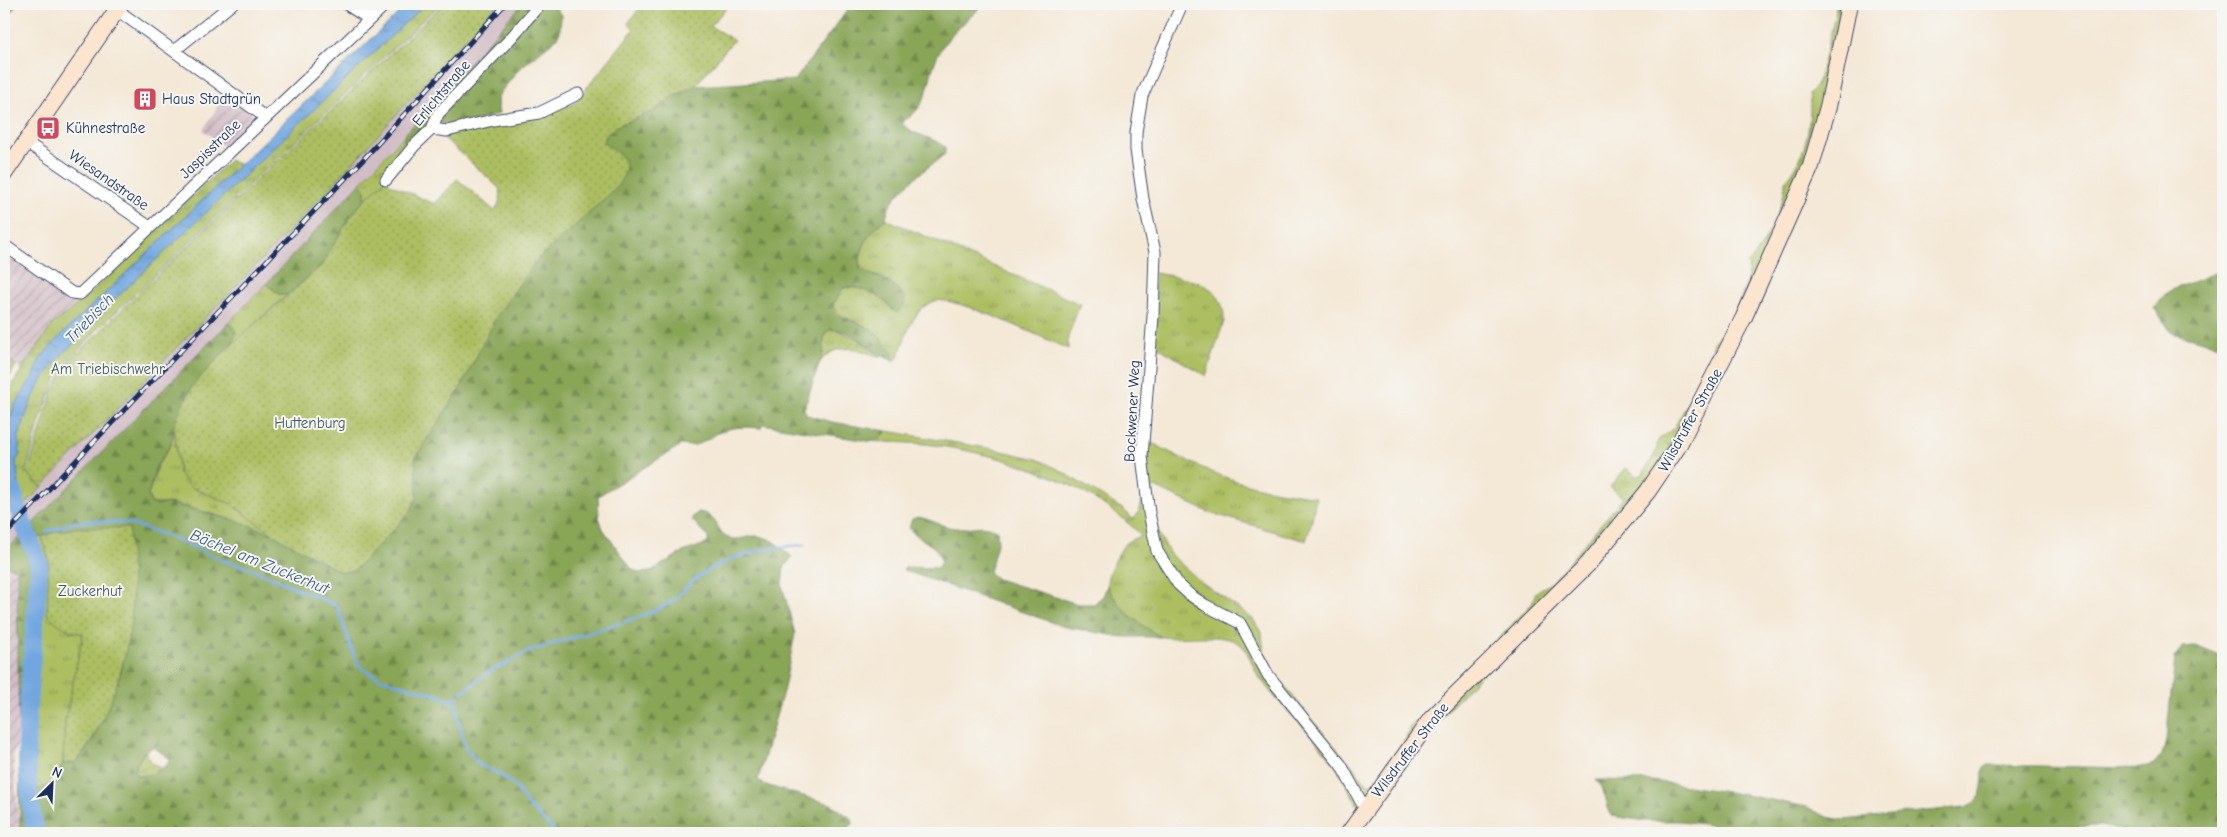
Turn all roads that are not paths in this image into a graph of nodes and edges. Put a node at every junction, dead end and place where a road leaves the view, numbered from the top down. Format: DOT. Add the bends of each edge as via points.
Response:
graph roads {
  1 [pos="232,4"];
  2 [pos="346,4"];
  3 [pos="386,4"];
  4 [pos="540,4"];
  5 [pos="1182,4"];
  6 [pos="1849,4"];
  7 [pos="116,6"];
  8 [pos="369,19"];
  9 [pos="175,50"];
  10 [pos="578,94"];
  11 [pos="265,117"];
  12 [pos="432,129"];
  13 [pos="26,142"];
  14 [pos="4,174"];
  15 [pos="386,180"];
  16 [pos="150,227"];
  17 [pos="4,246"];
  18 [pos="1365,809"];
  19 [pos="1349,833"];
  1 -- 9 [label="street"];
  2 -- 8 [label="street"];
  3 -- 8 [label="street, Jaspisstraße"];
  4 -- 12 [label="street, Erlichtstraße" via="438,114"];
  5 -- 18 [label="street, Bockwener Weg" via="1142,96 1136,132 1143,199 1155,252 1142,456 1157,551 1178,584 1190,595 1240,622 1268,675 1340,766"];
  6 -- 18 [label="main road, Wilsdruffer Straße" via="1828,107 1811,166 1744,317 1678,448 1648,491 1588,564 1432,719"];
  7 -- 9 [label="street"];
  7 -- 13 [label="main road"];
  8 -- 11 [label="street, Jaspisstraße"];
  9 -- 11 [label="street" via="180,57"];
  10 -- 12 [label="street" via="539,113 447,131"];
  11 -- 16 [label="street, Jaspisstraße"];
  12 -- 15 [label="street, Erlichtstraße"];
  13 -- 14 [label="main road"];
  13 -- 16 [label="street, Wiesandstraße"];
  16 -- 17 [label="street, Jaspisstraße" via="76,295"];
  18 -- 19 [label="main road, Wilsdruffer Straße"];
}
